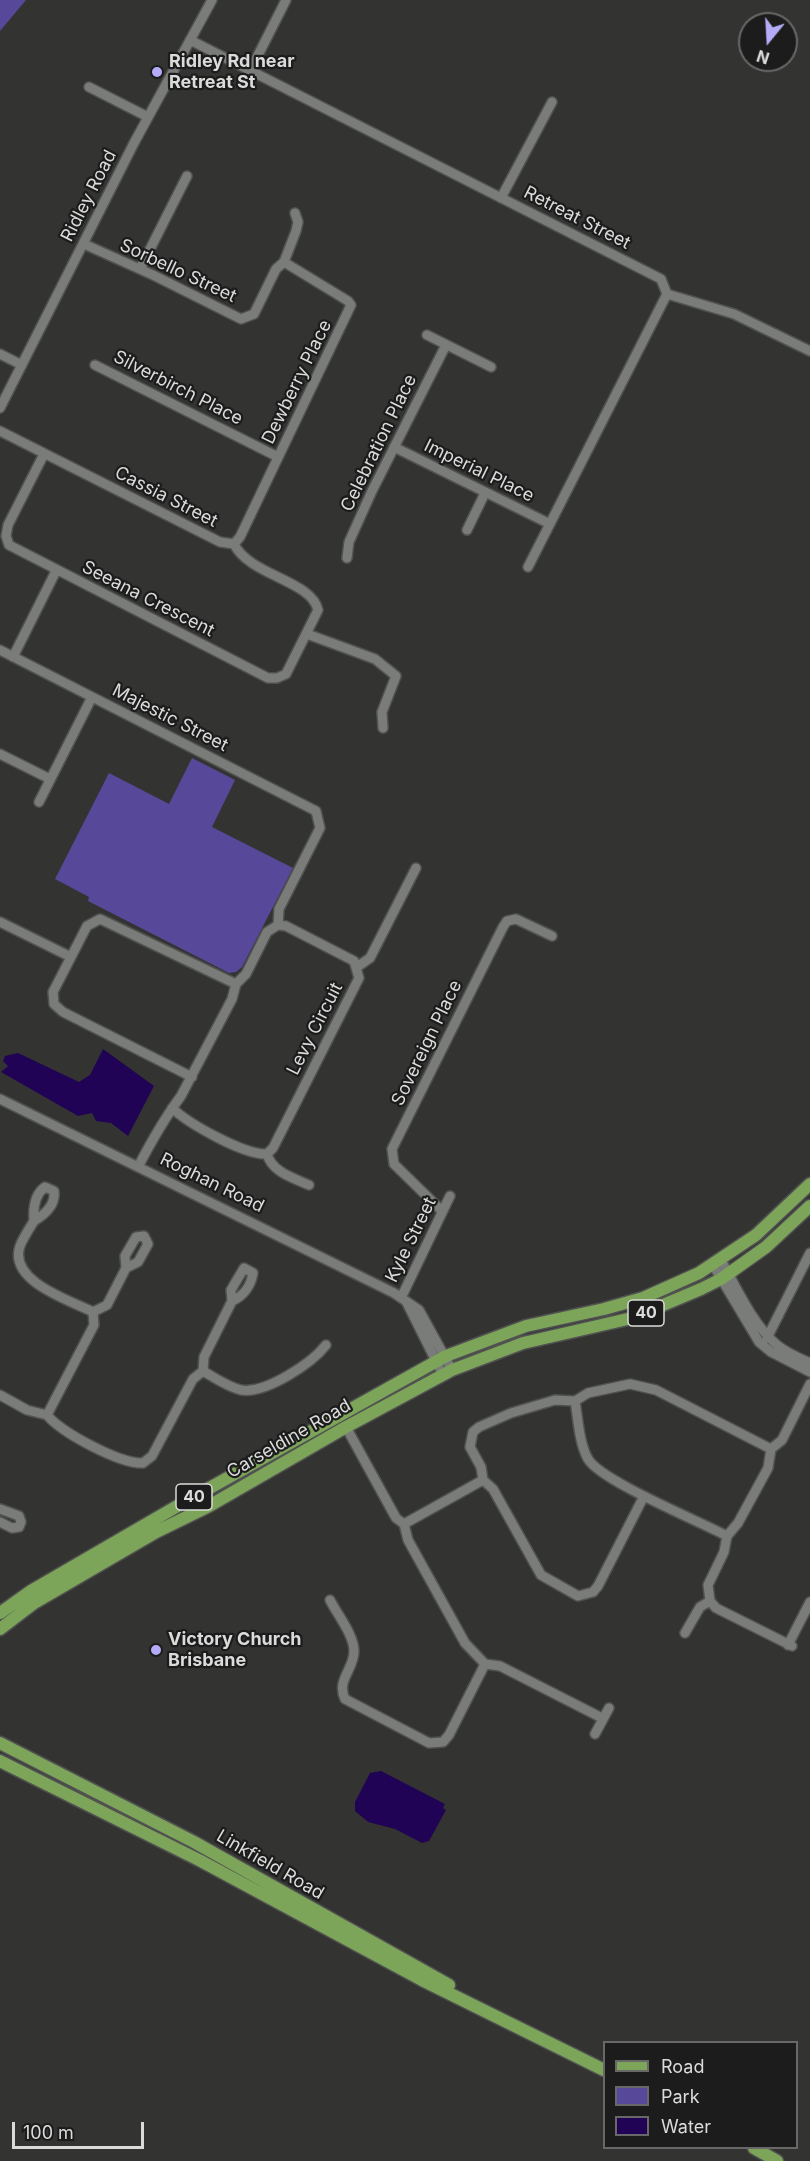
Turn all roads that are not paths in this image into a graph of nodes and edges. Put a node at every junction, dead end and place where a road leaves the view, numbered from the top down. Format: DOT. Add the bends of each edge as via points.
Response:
graph roads {
  1 [pos="212,0"];
  2 [pos="286,0"];
  3 [pos="190,40"];
  4 [pos="250,71"];
  5 [pos="89,87"];
  6 [pos="552,102"];
  7 [pos="148,117"];
  8 [pos="187,176"];
  9 [pos="501,198"];
  10 [pos="295,213"];
  11 [pos="84,244"];
  12 [pos="284,262"];
  13 [pos="140,269"];
  14 [pos="667,294"];
  15 [pos="427,335"];
  16 [pos="446,345"];
  17 [pos="810,351"];
  18 [pos="0,354"];
  19 [pos="22,365"];
  20 [pos="95,365"];
  21 [pos="491,367"];
  22 [pos="0,408"];
  23 [pos="0,431"];
  24 [pos="394,447"];
  25 [pos="44,454"];
  26 [pos="278,457"];
  27 [pos="485,494"];
  28 [pos="550,524"];
  29 [pos="466,530"];
  30 [pos="234,544"];
  31 [pos="347,558"];
  32 [pos="528,567"];
  33 [pos="56,571"];
  34 [pos="311,596"];
  35 [pos="307,634"];
  36 [pos="0,650"];
  37 [pos="13,657"];
  38 [pos="92,697"];
  39 [pos="383,728"];
  40 [pos="0,754"];
  41 [pos="50,779"];
  42 [pos="39,802"];
  43 [pos="416,868"];
  44 [pos="0,922"];
  45 [pos="278,926"];
  46 [pos="552,936"];
  47 [pos="71,957"];
  48 [pos="357,967"];
  49 [pos="236,984"];
  50 [pos="192,1077"];
  51 [pos="0,1099"];
  52 [pos="172,1108"];
  53 [pos="267,1154"];
  54 [pos="138,1167"];
  55 [pos="810,1184"];
  56 [pos="309,1185"];
  57 [pos="450,1196"];
  58 [pos="810,1206"];
  59 [pos="442,1211"];
  60 [pos="34,1221"];
  61 [pos="810,1253"];
  62 [pos="717,1262"];
  63 [pos="126,1268"];
  64 [pos="725,1276"];
  65 [pos="404,1300"];
  66 [pos="232,1301"];
  67 [pos="93,1312"];
  68 [pos="768,1335"];
  69 [pos="326,1344"];
  70 [pos="763,1346"];
  71 [pos="441,1359"];
  72 [pos="810,1363"];
  73 [pos="203,1371"];
  74 [pos="810,1372"];
  75 [pos="448,1373"];
  76 [pos="810,1384"];
  77 [pos="0,1395"];
  78 [pos="574,1401"];
  79 [pos="47,1415"];
  80 [pos="346,1426"];
  81 [pos="771,1449"];
  82 [pos="483,1480"];
  83 [pos="643,1498"];
  84 [pos="0,1509"];
  85 [pos="0,1522"];
  86 [pos="404,1524"];
  87 [pos="727,1536"];
  88 [pos="330,1600"];
  89 [pos="710,1601"];
  90 [pos="810,1602"];
  91 [pos="0,1613"];
  92 [pos="0,1629"];
  93 [pos="685,1633"];
  94 [pos="485,1664"];
  95 [pos="609,1708"];
  96 [pos="602,1718"];
  97 [pos="595,1734"];
  98 [pos="0,1743"];
  99 [pos="0,1761"];
  100 [pos="517,2026"];
  101 [pos="603,2069"];
  102 [pos="756,2149"];
  103 [pos="777,2161"];
  1 -- 3 [label="street, Ridley Road"];
  2 -- 4 [label="street"];
  3 -- 4 [label="street, Retreat Street"];
  3 -- 7 [label="street, Ridley Road"];
  4 -- 9 [label="street, Retreat Street"];
  5 -- 7 [label="street"];
  6 -- 9 [label="street"];
  7 -- 11 [label="street, Ridley Road"];
  8 -- 13 [label="street"];
  9 -- 14 [label="street, Retreat Street" via="662,279"];
  10 -- 12 [label="street, Sorbello Street" via="296,231"];
  11 -- 13 [label="street, Sorbello Street"];
  11 -- 19 [label="street, Ridley Road"];
  12 -- 13 [label="street, Sorbello Street" via="276,269 254,314 241,319"];
  12 -- 26 [label="street, Dewberry Place" via="351,305"];
  14 -- 17 [label="street" via="734,314"];
  14 -- 28 [label="street"];
  15 -- 16 [label="street"];
  16 -- 21 [label="street"];
  16 -- 24 [label="street, Celebration Place"];
  18 -- 19 [label="street"];
  19 -- 22 [label="street, Ridley Road"];
  20 -- 26 [label="street, Silverbirch Place"];
  23 -- 25 [label="street, Cassia Street"];
  24 -- 27 [label="street, Imperial Place"];
  24 -- 31 [label="street, Celebration Place" via="349,542"];
  25 -- 30 [label="street, Cassia Street" via="220,542"];
  25 -- 33 [label="street, Seeana Crescent" via="6,536 9,545"];
  26 -- 30 [label="street, Dewberry Place"];
  27 -- 28 [label="street, Imperial Place"];
  27 -- 29 [label="street"];
  28 -- 32 [label="street"];
  30 -- 34 [label="street, Cassia Street" via="252,564"];
  33 -- 35 [label="street, Seeana Crescent" via="268,678 286,674"];
  33 -- 37 [label="street"];
  34 -- 35 [label="street, Seeana Crescent" via="318,610"];
  35 -- 39 [label="street" via="375,659 396,676 382,712"];
  36 -- 37 [label="street, Majestic Street"];
  37 -- 38 [label="street, Majestic Street"];
  38 -- 41 [label="street"];
  38 -- 45 [label="street, Majestic Street" via="316,811 320,828 279,909"];
  40 -- 41 [label="street"];
  41 -- 42 [label="street"];
  43 -- 48 [label="street" via="370,957"];
  44 -- 47 [label="street"];
  45 -- 48 [label="street, Levy Circuit" via="286,926 351,959"];
  45 -- 49 [label="street" via="267,932 248,970"];
  46 -- 59 [label="street, Sovereign Place" via="516,919 507,921 392,1149 394,1164"];
  47 -- 49 [label="street" via="87,926 105,919"];
  47 -- 50 [label="street" via="53,992 58,1009"];
  48 -- 53 [label="street, Levy Circuit" via="359,978"];
  49 -- 50 [label="street"];
  50 -- 52 [label="street"];
  51 -- 54 [label="street, Roghan Road"];
  52 -- 53 [label="street" via="182,1117 253,1153"];
  52 -- 54 [label="street"];
  53 -- 56 [label="street" via="275,1168"];
  54 -- 65 [label="street, Roghan Road"];
  55 -- 62 [label="main road, 40" via="775,1220"];
  57 -- 59 [label="street, Kyle Street"];
  58 -- 64 [label="main road, 40" via="766,1247"];
  59 -- 65 [label="street, Kyle Street"];
  60 -- 67 [label="street" via="20,1246 20,1269 30,1280"];
  61 -- 68 [label="street"];
  62 -- 64 [label="street"];
  62 -- 71 [label="main road, 40" via="643,1298 526,1326"];
  63 -- 67 [label="street" via="107,1305"];
  64 -- 68 [label="street"];
  64 -- 70 [label="street"];
  64 -- 75 [label="main road, 40" via="632,1318 516,1345"];
  65 -- 71 [label="street, Roghan Road" via="418,1310"];
  66 -- 73 [label="street" via="204,1357"];
  67 -- 79 [label="street" via="94,1325"];
  68 -- 70 [label="street"];
  68 -- 72 [label="street" via="781,1348"];
  69 -- 73 [label="street" via="317,1357 257,1390 234,1388"];
  70 -- 74 [label="street"];
  71 -- 75 [label="street, Roghan Road"];
  71 -- 91 [label="main road, Carseldine Road / 40" via="181,1504"];
  73 -- 79 [label="street" via="193,1379 152,1456 143,1463 121,1460 59,1427"];
  75 -- 80 [label="main road, Carseldine Road / 40"];
  76 -- 81 [label="street" via="782,1440"];
  77 -- 79 [label="street" via="27,1410"];
  78 -- 81 [label="street" via="588,1393 638,1384"];
  78 -- 82 [label="street" via="555,1400 479,1426 473,1432 470,1447"];
  78 -- 83 [label="street" via="588,1459"];
  80 -- 86 [label="street" via="396,1518"];
  80 -- 92 [label="main road, Carseldine Road / 40" via="42,1598"];
  81 -- 87 [label="street" via="768,1467"];
  82 -- 83 [label="street" via="493,1489 540,1575 578,1596 593,1592 598,1586"];
  82 -- 86 [label="street"];
  83 -- 87 [label="street"];
  84 -- 85 [label="street" via="19,1516 21,1522 19,1527 12,1528"];
  86 -- 94 [label="street" via="408,1540 465,1643"];
  87 -- 89 [label="street" via="708,1585"];
  88 -- 94 [label="street" via="353,1645 352,1661 341,1683 345,1699 429,1743 443,1742 449,1736"];
  89 -- 90 [label="street" via="716,1608 790,1645"];
  89 -- 93 [label="street" via="700,1607"];
  94 -- 96 [label="street" via="500,1666"];
  95 -- 96 [label="street"];
  96 -- 97 [label="street"];
  98 -- 100 [label="main road, Linkfield Road" via="194,1842"];
  99 -- 100 [label="main road, Linkfield Road"];
  100 -- 101 [label="main road, Linkfield Road"];
  102 -- 103 [label="main road"];
}
